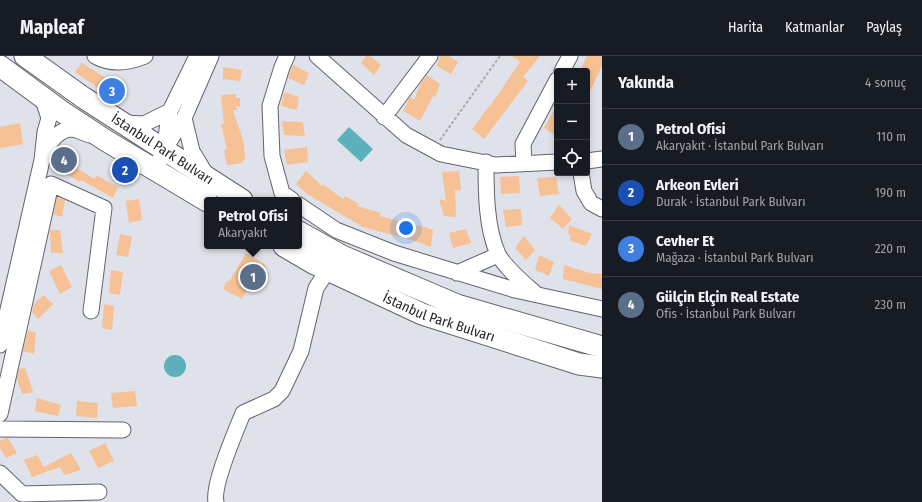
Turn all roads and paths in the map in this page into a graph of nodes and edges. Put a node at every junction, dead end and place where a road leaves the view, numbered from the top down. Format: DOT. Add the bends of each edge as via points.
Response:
graph roads {
  1 [pos="25,56"];
  2 [pos="95,56"];
  3 [pos="145,56"];
  4 [pos="198,56"];
  5 [pos="211,56"];
  6 [pos="287,56"];
  7 [pos="317,56"];
  8 [pos="430,56"];
  9 [pos="500,56"];
  10 [pos="570,56"];
  11 [pos="0,66"];
  12 [pos="564,68"];
  13 [pos="57,79"];
  14 [pos="554,86"];
  15 [pos="84,98"];
  16 [pos="170,111"];
  17 [pos="57,112"];
  18 [pos="384,117"];
  19 [pos="184,118"];
  20 [pos="124,123"];
  21 [pos="57,134"];
  22 [pos="105,140"];
  23 [pos="433,149"];
  24 [pos="164,150"];
  25 [pos="42,160"];
  26 [pos="602,160"];
  27 [pos="590,161"];
  28 [pos="486,162"];
  29 [pos="554,162"];
  30 [pos="524,163"];
  31 [pos="156,171"];
  32 [pos="582,176"];
  33 [pos="208,178"];
  34 [pos="237,197"];
  35 [pos="288,197"];
  36 [pos="204,199"];
  37 [pos="302,207"];
  38 [pos="602,209"];
  39 [pos="302,234"];
  40 [pos="290,249"];
  41 [pos="498,255"];
  42 [pos="328,270"];
  43 [pos="457,273"];
  44 [pos="23,276"];
  45 [pos="537,295"];
  46 [pos="602,309"];
  47 [pos="91,311"];
  48 [pos="0,345"];
  49 [pos="602,347"];
  50 [pos="602,367"];
  51 [pos="0,414"];
  52 [pos="0,429"];
  53 [pos="124,430"];
  54 [pos="0,473"];
  55 [pos="99,492"];
  56 [pos="216,502"];
  1 -- 13 [label="highway, İstanbul Park Bulvarı"];
  2 -- 3 [label="street" via="114,63 134,61"];
  4 -- 16 [label="street"];
  5 -- 19 [label="street"];
  6 -- 35 [label="street" via="270,106 272,156 282,193"];
  7 -- 18 [label="street"];
  8 -- 18 [label="street"];
  9 -- 23 [label="path"];
  10 -- 12 [label="street"];
  11 -- 17 [label="highway, İstanbul Park Bulvarı" via="42,97"];
  13 -- 15 [label="highway, İstanbul Park Bulvarı"];
  13 -- 17 [label="street" via="62,95"];
  14 -- 30 [label="street" via="523,144"];
  15 -- 17 [label="street" via="65,103"];
  15 -- 20 [label="highway, İstanbul Park Bulvarı"];
  16 -- 20 [label="street" via="144,124"];
  16 -- 24 [label="street"];
  17 -- 21 [label="street"];
  17 -- 22 [label="highway, İstanbul Park Bulvarı"];
  17 -- 25 [label="street" via="45,132"];
  18 -- 23 [label="street" via="406,135"];
  19 -- 24 [label="street"];
  19 -- 33 [label="street" via="192,151"];
  20 -- 24 [label="highway, İstanbul Park Bulvarı"];
  21 -- 22 [label="street" via="72,129"];
  21 -- 25 [label="street" via="48,145"];
  22 -- 31 [label="highway, İstanbul Park Bulvarı"];
  23 -- 28 [label="street" via="441,154"];
  24 -- 31 [label="street"];
  24 -- 33 [label="highway, İstanbul Park Bulvarı"];
  25 -- 44 [label="street"];
  26 -- 27 [label="street"];
  28 -- 30 [label="street" via="496,165"];
  28 -- 41 [label="street" via="486,193 491,232"];
  29 -- 30 [label="street"];
  31 -- 36 [label="highway, İstanbul Park Bulvarı"];
  32 -- 38 [label="street" via="584,191 591,203"];
  33 -- 34 [label="highway, İstanbul Park Bulvarı"];
  37 -- 43 [label="street" via="336,230 394,253"];
  39 -- 49 [label="highway, İstanbul Park Bulvarı" via="342,256 457,306"];
  40 -- 42 [label="highway, İstanbul Park Bulvarı"];
  41 -- 43 [label="street"];
  41 -- 45 [label="street"];
  42 -- 50 [label="highway, İstanbul Park Bulvarı" via="422,314 579,364"];
  42 -- 56 [label="street" via="316,288 301,351 282,391 274,399 243,413 216,487"];
  43 -- 45 [label="street"];
  44 -- 47 [label="street" via="51,184 104,208"];
  44 -- 48 [label="street"];
  44 -- 51 [label="street"];
  45 -- 46 [label="street"];
  52 -- 53 [label="street"];
  54 -- 55 [label="street" via="22,494"];
}
